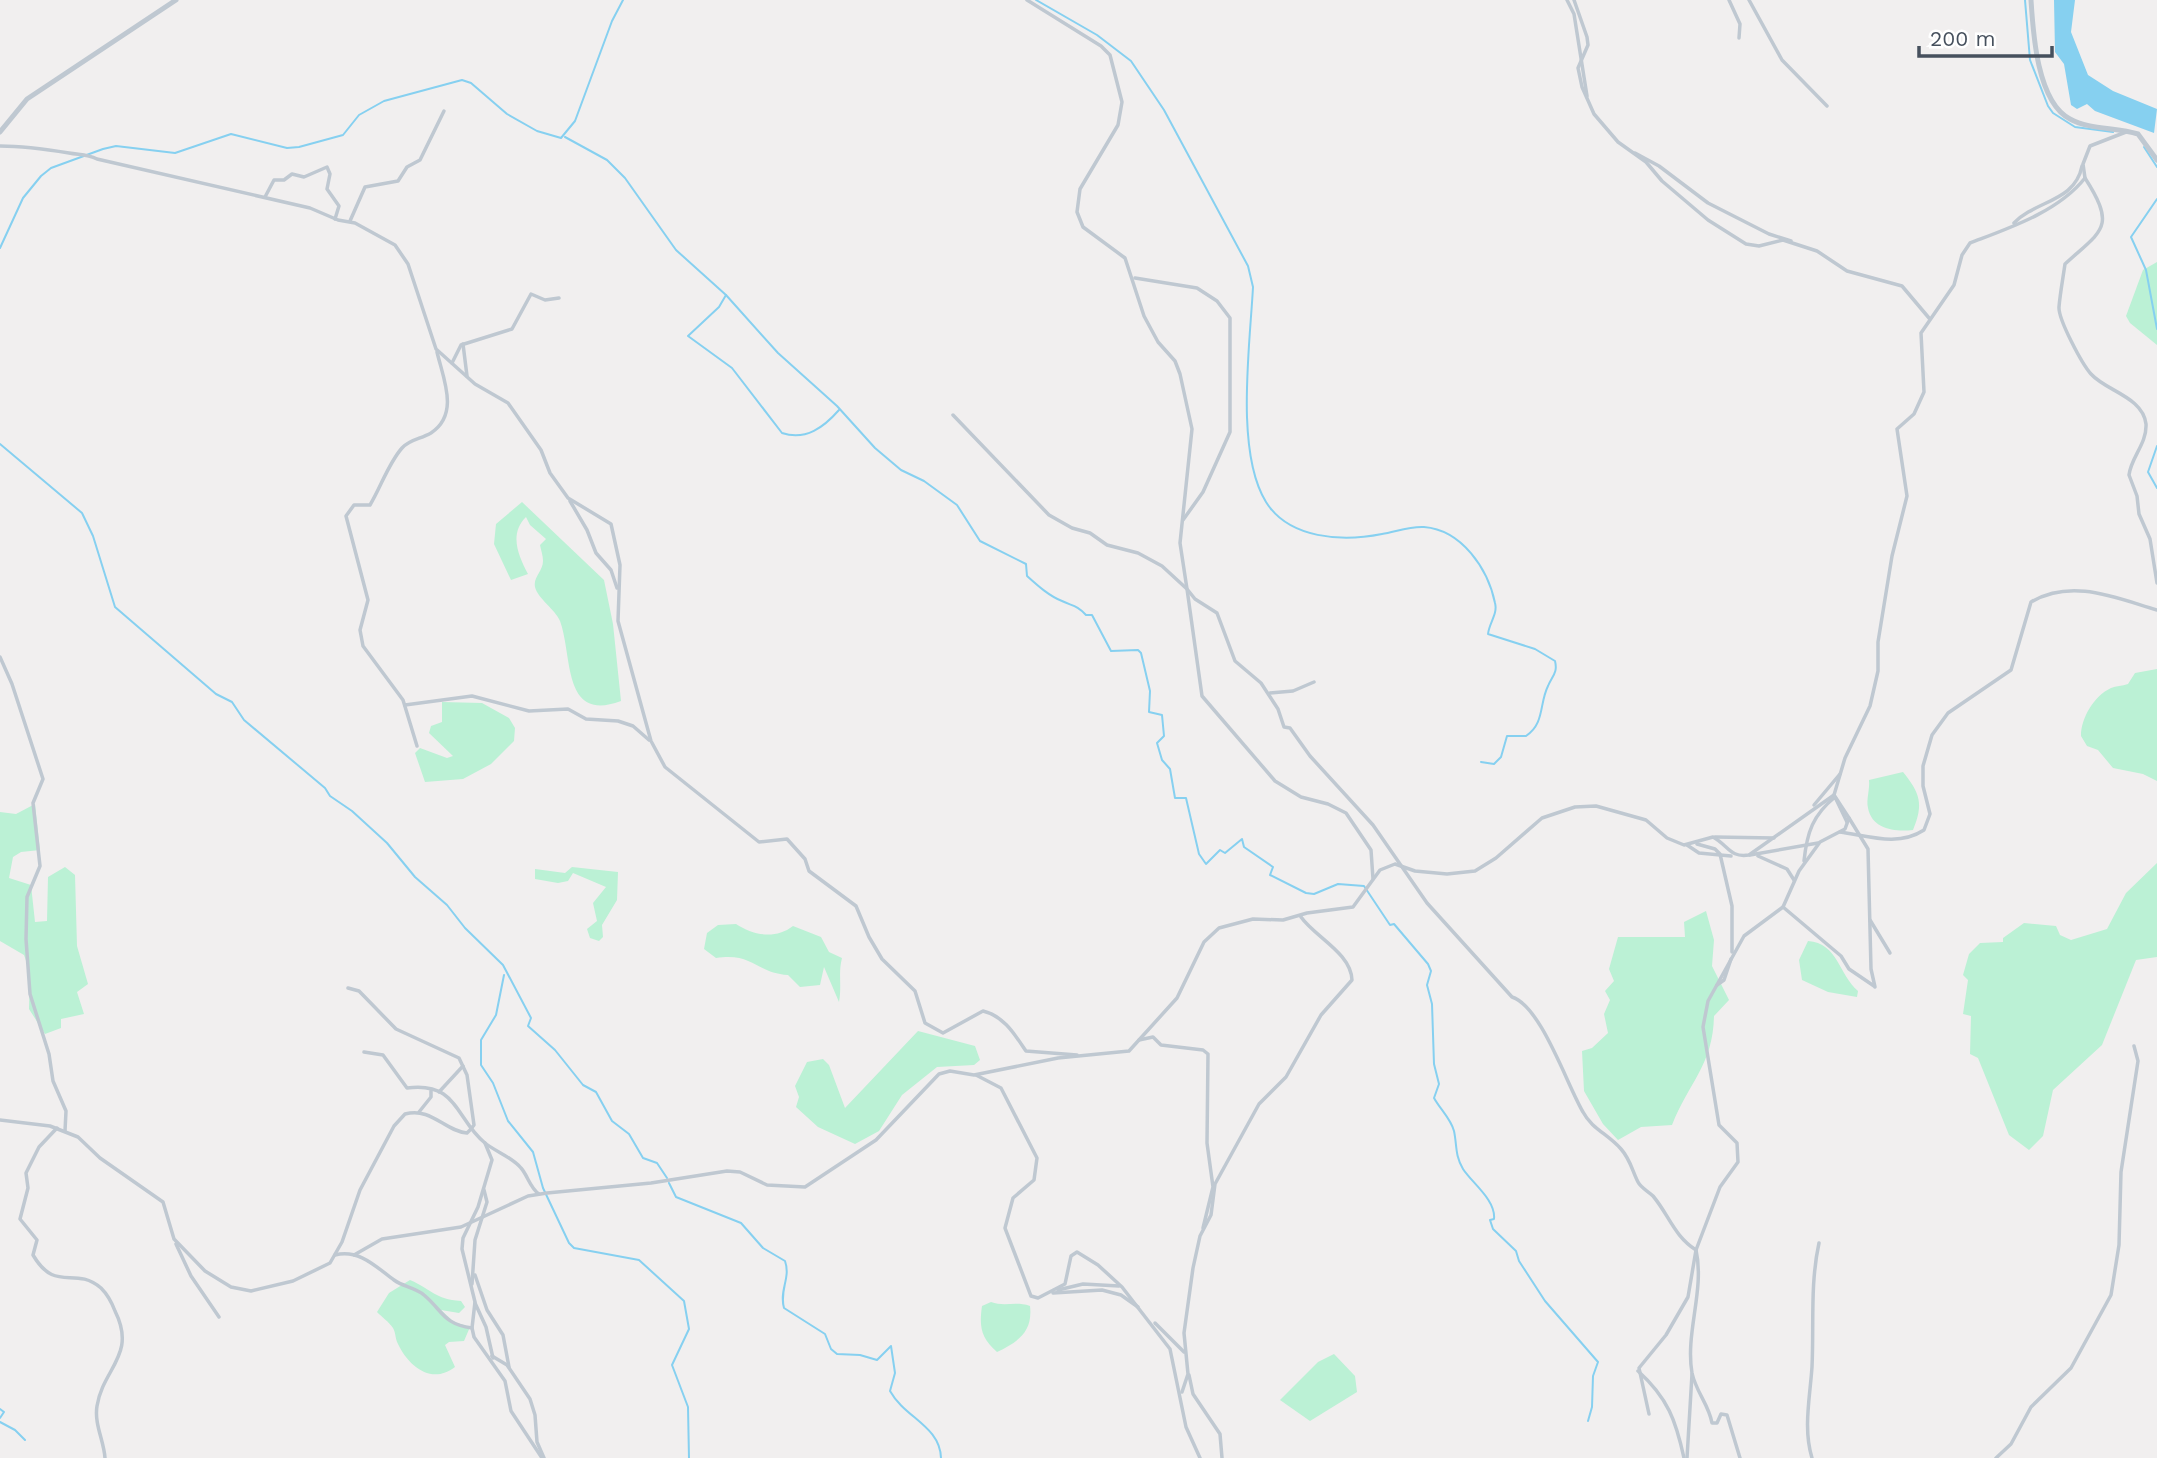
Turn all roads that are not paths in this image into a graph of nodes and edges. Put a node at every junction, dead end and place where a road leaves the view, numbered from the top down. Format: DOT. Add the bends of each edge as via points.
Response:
graph roads {
  1 [pos="176,0"];
  2 [pos="1027,0"];
  3 [pos="1567,0"];
  4 [pos="1574,0"];
  5 [pos="1729,0"];
  6 [pos="1749,0"];
  7 [pos="2031,0"];
  8 [pos="1739,38"];
  9 [pos="1583,57"];
  10 [pos="1827,106"];
  11 [pos="444,111"];
  12 [pos="0,132"];
  13 [pos="2126,133"];
  14 [pos="0,146"];
  15 [pos="1633,153"];
  16 [pos="2157,160"];
  17 [pos="2083,164"];
  18 [pos="2085,178"];
  19 [pos="265,197"];
  20 [pos="335,219"];
  21 [pos="350,221"];
  22 [pos="2010,228"];
  23 [pos="1793,242"];
  24 [pos="1133,276"];
  25 [pos="559,298"];
  26 [pos="1929,318"];
  27 [pos="463,344"];
  28 [pos="436,349"];
  29 [pos="452,363"];
  30 [pos="468,378"];
  31 [pos="953,415"];
  32 [pos="568,498"];
  33 [pos="1182,522"];
  34 [pos="2157,583"];
  35 [pos="1187,589"];
  36 [pos="619,594"];
  37 [pos="2157,610"];
  38 [pos="0,657"];
  39 [pos="1314,682"];
  40 [pos="1268,693"];
  41 [pos="405,705"];
  42 [pos="651,741"];
  43 [pos="417,746"];
  44 [pos="1841,772"];
  45 [pos="1835,796"];
  46 [pos="1810,810"];
  47 [pos="1848,820"];
  48 [pos="1839,832"];
  49 [pos="1713,837"];
  50 [pos="1776,837"];
  51 [pos="1864,838"];
  52 [pos="1820,842"];
  53 [pos="1693,843"];
  54 [pos="1687,845"];
  55 [pos="1806,847"];
  56 [pos="1720,854"];
  57 [pos="1749,855"];
  58 [pos="1756,855"];
  59 [pos="1733,856"];
  60 [pos="1803,864"];
  61 [pos="1403,866"];
  62 [pos="1373,880"];
  63 [pos="1794,881"];
  64 [pos="1783,907"];
  65 [pos="1301,917"];
  66 [pos="1869,918"];
  67 [pos="1890,953"];
  68 [pos="1732,955"];
  69 [pos="348,988"];
  70 [pos="1139,1041"];
  71 [pos="2134,1046"];
  72 [pos="364,1052"];
  73 [pos="1079,1056"];
  74 [pos="463,1066"];
  75 [pos="974,1074"];
  76 [pos="431,1090"];
  77 [pos="439,1092"];
  78 [pos="419,1112"];
  79 [pos="0,1120"];
  80 [pos="57,1128"];
  81 [pos="471,1129"];
  82 [pos="65,1131"];
  83 [pos="485,1143"];
  84 [pos="484,1189"];
  85 [pos="543,1194"];
  86 [pos="480,1219"];
  87 [pos="471,1224"];
  88 [pos="1203,1230"];
  89 [pos="174,1239"];
  90 [pos="1819,1243"];
  91 [pos="1696,1250"];
  92 [pos="335,1255"];
  93 [pos="354,1255"];
  94 [pos="475,1275"];
  95 [pos="472,1286"];
  96 [pos="1122,1287"];
  97 [pos="1054,1292"];
  98 [pos="475,1302"];
  99 [pos="1140,1308"];
  100 [pos="219,1317"];
  101 [pos="1150,1320"];
  102 [pos="472,1328"];
  103 [pos="1185,1354"];
  104 [pos="492,1356"];
  105 [pos="495,1363"];
  106 [pos="510,1369"];
  107 [pos="1638,1371"];
  108 [pos="1692,1372"];
  109 [pos="1188,1374"];
  110 [pos="1181,1394"];
  111 [pos="1649,1414"];
  112 [pos="105,1458"];
  113 [pos="543,1458"];
  114 [pos="1200,1458"];
  115 [pos="1222,1458"];
  116 [pos="1686,1458"];
  117 [pos="1740,1458"];
  118 [pos="1812,1458"];
  119 [pos="1996,1458"];
  1 -- 12 [label="street" via="27,99"];
  2 -- 24 [label="street" via="1110,55 1122,96 1118,125 1080,189 1077,212 1083,227 1125,258"];
  3 -- 9 [label="street"];
  4 -- 9 [label="street" via="1587,37"];
  5 -- 8 [label="street" via="1740,24"];
  6 -- 10 [label="street" via="1782,60"];
  7 -- 13 [label="street" via="2035,51 2054,103 2071,120"];
  9 -- 15 [label="street" via="1579,75 1588,102 1606,131"];
  11 -- 21 [label="street" via="419,162 406,168 398,181 365,187"];
  13 -- 16 [label="street" via="2138,134"];
  13 -- 17 [label="street" via="2090,146"];
  14 -- 19 [label="street" via="89,153 93,158"];
  15 -- 23 [label="street" via="1659,166 1707,203"];
  15 -- 23 [label="street" via="1708,220 1746,244"];
  17 -- 18 [label="street"];
  17 -- 22 [label="street" via="2081,176 2068,192"];
  18 -- 22 [label="street" via="2065,199"];
  18 -- 34 [label="street" via="2098,200 2103,222 2092,244 2066,264 2059,310 2072,346 2092,376 2127,398 2146,424 2143,445 2129,475 2138,514 2150,539"];
  19 -- 20 [label="street"];
  19 -- 20 [label="street" via="274,180 292,174 310,176 327,167 327,189 340,206"];
  20 -- 21 [label="street"];
  21 -- 28 [label="street" via="395,244 402,253"];
  22 -- 26 [label="street" via="1970,243 1954,285"];
  23 -- 26 [label="street" via="1847,271 1902,286"];
  24 -- 33 [label="street" via="1143,316 1175,361 1191,413"];
  24 -- 33 [label="street" via="1197,288 1217,301 1230,318 1230,432 1203,492"];
  25 -- 27 [label="street" via="545,300 531,294 512,329"];
  26 -- 44 [label="street" via="1919,342 1924,392 1914,414 1897,429 1907,496 1892,556 1878,642 1878,671 1867,713"];
  27 -- 29 [label="street"];
  27 -- 30 [label="street"];
  28 -- 29 [label="street"];
  28 -- 41 [label="street" via="448,393 441,423 404,445 369,505 354,505 346,516 368,600 360,630 363,646"];
  29 -- 30 [label="street"];
  30 -- 32 [label="street" via="508,403"];
  31 -- 35 [label="street" via="1049,515 1107,545 1138,553 1162,566"];
  32 -- 36 [label="street" via="596,553 611,570"];
  32 -- 36 [label="street" via="611,524 620,565"];
  33 -- 35 [label="street" via="1180,558"];
  35 -- 40 [label="street" via="1217,613 1234,662"];
  35 -- 62 [label="street" via="1202,696 1275,780 1301,797 1346,813 1371,850"];
  36 -- 42 [label="street" via="618,621"];
  37 -- 51 [label="street" via="2119,596 2073,591 2050,592 2031,602 2011,670 1948,713 1932,735 1923,766 1930,814 1924,830 1904,839"];
  38 -- 82 [label="street" via="43,779 33,803 40,866 27,898 30,994 53,1081 66,1111"];
  39 -- 40 [label="street" via="1293,691"];
  40 -- 61 [label="street" via="1284,727 1373,825"];
  41 -- 42 [label="street" via="472,696 529,711 568,709 586,719 633,726"];
  41 -- 43 [label="street"];
  42 -- 73 [label="street" via="665,767 697,793 759,842 787,839 809,870 856,905 882,959 915,991 925,1023 943,1033 983,1012 1005,1022 1026,1051"];
  44 -- 45 [label="street"];
  44 -- 46 [label="street"];
  45 -- 46 [label="street"];
  45 -- 47 [label="street"];
  45 -- 55 [label="street" via="1815,817"];
  46 -- 50 [label="street"];
  47 -- 48 [label="street"];
  47 -- 51 [label="street"];
  48 -- 51 [label="street"];
  48 -- 52 [label="street"];
  49 -- 50 [label="street"];
  49 -- 53 [label="street"];
  49 -- 59 [label="street"];
  50 -- 57 [label="street"];
  51 -- 66 [label="street" via="1870,867"];
  52 -- 55 [label="street"];
  52 -- 60 [label="street"];
  53 -- 54 [label="street"];
  53 -- 56 [label="street"];
  54 -- 56 [label="street" via="1699,853"];
  54 -- 61 [label="street" via="1667,838 1646,820 1586,805 1542,818 1475,871 1447,874"];
  55 -- 58 [label="street"];
  55 -- 60 [label="street"];
  56 -- 59 [label="street"];
  56 -- 68 [label="street" via="1732,906"];
  57 -- 58 [label="street"];
  57 -- 59 [label="street"];
  58 -- 63 [label="street" via="1787,869"];
  60 -- 63 [label="street"];
  61 -- 62 [label="street" via="1380,870"];
  61 -- 91 [label="street" via="1427,903 1512,997 1525,1004 1546,1034 1573,1096 1593,1127 1622,1150 1639,1185 1654,1198 1683,1242"];
  62 -- 65 [label="street" via="1353,907"];
  63 -- 64 [label="street"];
  64 -- 66 [label="street" via="1875,988"];
  64 -- 68 [label="street" via="1744,936"];
  65 -- 70 [label="street" via="1253,919 1219,928 1205,942 1177,998"];
  65 -- 88 [label="street" via="1338,953 1352,972 1352,980 1321,1016 1286,1077 1255,1111 1215,1184 1210,1221"];
  66 -- 67 [label="street"];
  68 -- 91 [label="street" via="1704,1011 1707,1062 1719,1125 1737,1143 1740,1153 1720,1187"];
  69 -- 74 [label="street" via="359,991 397,1029 459,1058"];
  70 -- 73 [label="street" via="1123,1052"];
  70 -- 88 [label="street" via="1153,1037 1161,1045 1208,1054 1207,1143 1213,1187"];
  71 -- 119 [label="street" via="2138,1060 2121,1172 2119,1245 2111,1295 2071,1368 2031,1407 2011,1444"];
  72 -- 76 [label="street" via="383,1055 407,1088"];
  73 -- 75 [label="street"];
  74 -- 77 [label="street"];
  74 -- 81 [label="street"];
  75 -- 85 [label="street" via="939,1074 876,1140 805,1187 767,1185 727,1171"];
  75 -- 97 [label="street" via="1001,1088 1034,1149 1037,1172 1013,1198 1005,1228 1031,1296"];
  76 -- 77 [label="street"];
  76 -- 78 [label="street"];
  77 -- 81 [label="street" via="463,1111"];
  78 -- 81 [label="street" via="457,1132"];
  78 -- 92 [label="street" via="405,1114 394,1126 360,1190"];
  79 -- 80 [label="street"];
  80 -- 82 [label="street"];
  80 -- 112 [label="street" via="39,1147 26,1173 20,1219 37,1240 33,1255 41,1266 50,1275 84,1279 99,1287 122,1326 120,1353 97,1406"];
  81 -- 83 [label="street"];
  82 -- 89 [label="street" via="163,1202"];
  83 -- 84 [label="street" via="492,1160"];
  83 -- 85 [label="street" via="520,1166"];
  84 -- 86 [label="street" via="487,1202"];
  84 -- 87 [label="street"];
  85 -- 86 [label="street" via="528,1196"];
  86 -- 87 [label="street"];
  86 -- 94 [label="street"];
  87 -- 93 [label="street" via="382,1239"];
  87 -- 95 [label="street" via="462,1249"];
  88 -- 103 [label="street" via="1193,1268"];
  89 -- 92 [label="street" via="219,1282 251,1290 308,1275"];
  89 -- 100 [label="street" via="191,1276"];
  90 -- 118 [label="street" via="1813,1273 1807,1441"];
  91 -- 107 [label="street" via="1688,1297"];
  91 -- 108 [label="street" via="1699,1274"];
  92 -- 93 [label="street"];
  93 -- 102 [label="street" via="371,1262 395,1282 422,1293 457,1326"];
  94 -- 95 [label="street"];
  94 -- 106 [label="street" via="487,1310 503,1335"];
  95 -- 98 [label="street"];
  96 -- 97 [label="street" via="1083,1284"];
  96 -- 97 [label="street" via="1077,1252 1068,1264 1067,1281"];
  96 -- 99 [label="street"];
  97 -- 99 [label="street" via="1102,1290 1121,1295"];
  98 -- 102 [label="street"];
  98 -- 104 [label="street"];
  99 -- 101 [label="street"];
  101 -- 103 [label="street"];
  101 -- 110 [label="street" via="1171,1349"];
  102 -- 105 [label="street"];
  103 -- 109 [label="street"];
  104 -- 105 [label="street"];
  104 -- 106 [label="street"];
  105 -- 113 [label="street" via="511,1411"];
  106 -- 113 [label="street" via="533,1408"];
  107 -- 111 [label="street"];
  107 -- 116 [label="street" via="1664,1399"];
  108 -- 116 [label="street"];
  108 -- 117 [label="street" via="1712,1423 1717,1423 1721,1414 1727,1415"];
  109 -- 110 [label="street"];
  109 -- 115 [label="street" via="1196,1399 1220,1434"];
  110 -- 114 [label="street" via="1186,1427"];
}
